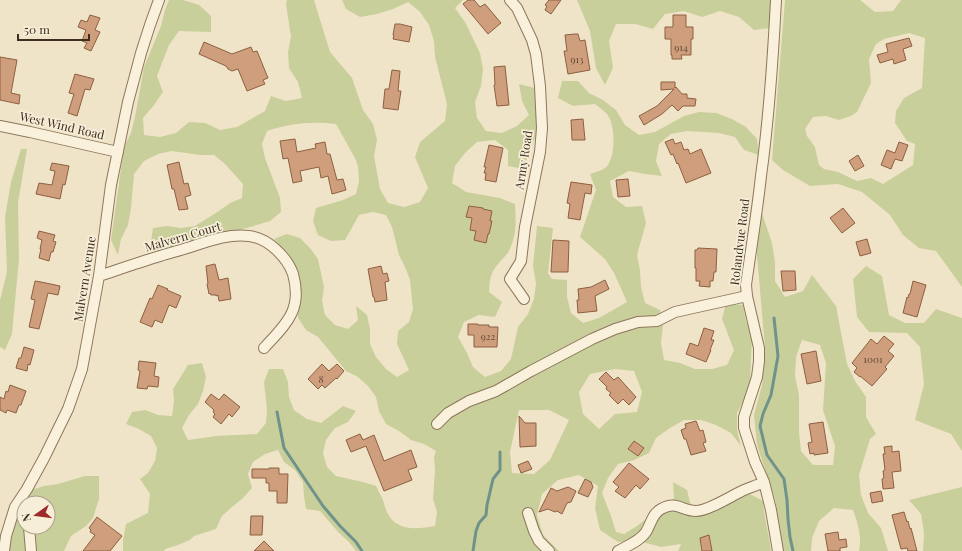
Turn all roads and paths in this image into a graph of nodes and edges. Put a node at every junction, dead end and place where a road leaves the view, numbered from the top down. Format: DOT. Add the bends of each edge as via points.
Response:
graph roads {
  1 [pos="159,0"];
  2 [pos="510,0"];
  3 [pos="776,0"];
  4 [pos="0,126"];
  5 [pos="118,152"];
  6 [pos="99,276"];
  7 [pos="747,296"];
  8 [pos="524,299"];
  9 [pos="264,348"];
  10 [pos="437,424"];
  11 [pos="764,482"];
  12 [pos="25,495"];
  13 [pos="16,506"];
  14 [pos="528,513"];
  15 [pos="30,535"];
  16 [pos="4,551"];
  17 [pos="31,551"];
  18 [pos="550,551"];
  19 [pos="618,551"];
  20 [pos="778,551"];
  1 -- 5 [label="street, Malvern Avenue" via="134,77"];
  2 -- 8 [label="street, Army Road" via="517,8 536,54 542,128 520,261 510,279"];
  3 -- 7 [label="street, Rolandvue Road" via="766,131 746,285"];
  4 -- 5 [label="street, West Wind Road"];
  5 -- 6 [label="street, Malvern Avenue"];
  6 -- 9 [label="street, Malvern Court" via="216,239 236,236 260,239 279,251 286,260 292,274 296,305 282,330"];
  6 -- 12 [label="street, Malvern Avenue" via="82,369 68,409"];
  7 -- 10 [label="street" via="675,312 657,321 638,322 615,329 496,391 469,401 448,413"];
  7 -- 11 [label="street, Rolandvue Road" via="759,348 759,361 757,377 744,417 744,428"];
  11 -- 19 [label="street" via="696,511 674,505 667,506 654,516 646,533"];
  11 -- 20 [label="street, Rolandvue Road"];
  13 -- 16 [label="street, Malvern Avenue"];
  14 -- 18 [label="street" via="539,542"];
  15 -- 17 [label="street"];
}
